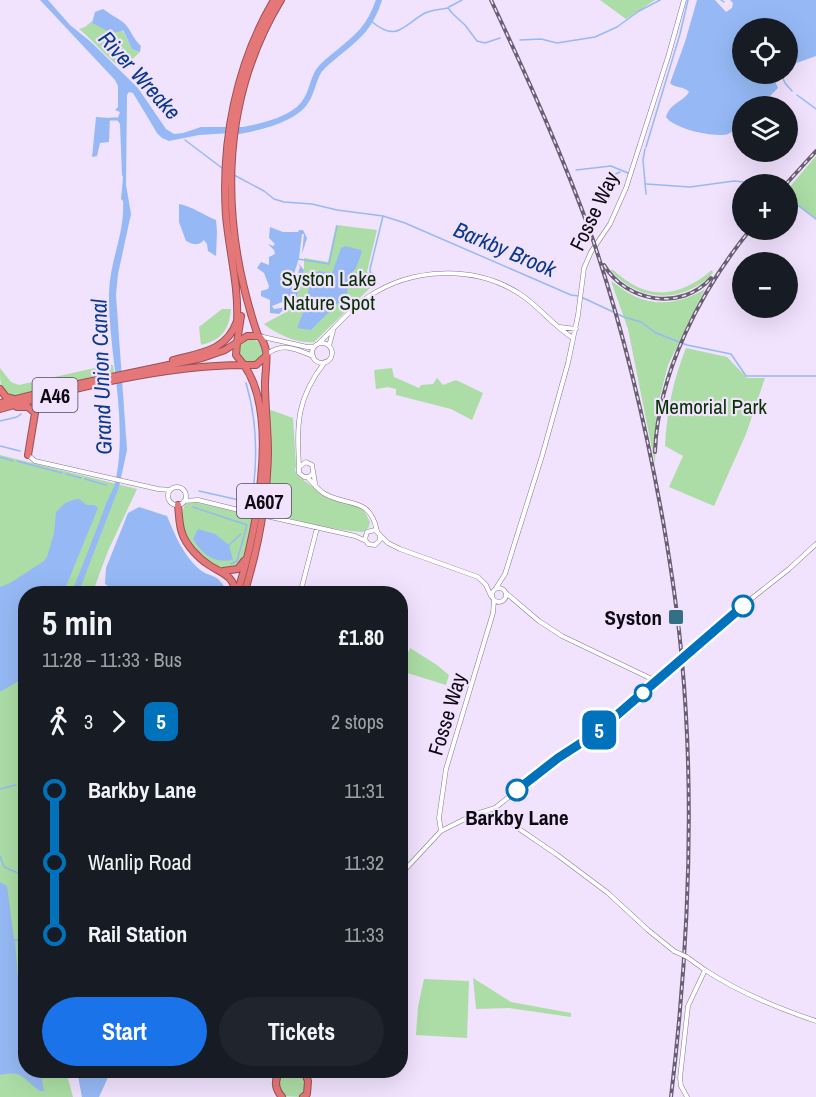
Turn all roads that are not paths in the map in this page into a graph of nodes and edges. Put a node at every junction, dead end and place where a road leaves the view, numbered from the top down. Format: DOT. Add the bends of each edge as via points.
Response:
graph roads {
  1 [pos="274,0"];
  2 [pos="280,0"];
  3 [pos="684,0"];
  4 [pos="243,79"];
  5 [pos="228,176"];
  6 [pos="231,252"];
  7 [pos="559,327"];
  8 [pos="576,329"];
  9 [pos="333,330"];
  10 [pos="258,336"];
  11 [pos="573,338"];
  12 [pos="237,343"];
  13 [pos="316,346"];
  14 [pos="329,346"];
  15 [pos="266,355"];
  16 [pos="313,356"];
  17 [pos="316,361"];
  18 [pos="325,362"];
  19 [pos="243,365"];
  20 [pos="144,370"];
  21 [pos="126,376"];
  22 [pos="315,376"];
  23 [pos="110,379"];
  24 [pos="0,394"];
  25 [pos="15,399"];
  26 [pos="0,403"];
  27 [pos="0,409"];
  28 [pos="298,454"];
  29 [pos="28,455"];
  30 [pos="306,462"];
  31 [pos="299,467"];
  32 [pos="313,473"];
  33 [pos="307,477"];
  34 [pos="315,484"];
  35 [pos="158,489"];
  36 [pos="170,490"];
  37 [pos="184,491"];
  38 [pos="168,497"];
  39 [pos="198,500"];
  40 [pos="184,501"];
  41 [pos="178,505"];
  42 [pos="373,519"];
  43 [pos="311,527"];
  44 [pos="317,528"];
  45 [pos="368,533"];
  46 [pos="379,534"];
  47 [pos="355,536"];
  48 [pos="313,541"];
  49 [pos="366,542"];
  50 [pos="378,543"];
  51 [pos="388,543"];
  52 [pos="816,544"];
  53 [pos="250,550"];
  54 [pos="222,571"];
  55 [pos="504,577"];
  56 [pos="486,585"];
  57 [pos="234,586"];
  58 [pos="239,586"];
  59 [pos="246,586"];
  60 [pos="302,586"];
  61 [pos="496,588"];
  62 [pos="505,591"];
  63 [pos="493,598"];
  64 [pos="502,601"];
  65 [pos="515,601"];
  66 [pos="494,609"];
  67 [pos="656,681"];
  68 [pos="495,808"];
  69 [pos="441,831"];
  70 [pos="408,866"];
  71 [pos="705,970"];
  72 [pos="816,1020"];
  73 [pos="276,1078"];
  74 [pos="278,1078"];
  75 [pos="307,1078"];
  76 [pos="276,1083"];
  77 [pos="305,1096"];
  78 [pos="276,1097"];
  79 [pos="282,1097"];
  80 [pos="687,1097"];
  1 -- 4 [label="highway" via="257,33"];
  2 -- 4 [label="highway"];
  3 -- 8 [label="street, Fosse Way" via="626,188 582,273"];
  4 -- 5 [label="highway" via="230,140"];
  5 -- 6 [label="highway" via="226,218"];
  5 -- 10 [label="highway" via="235,237"];
  6 -- 12 [label="highway" via="241,310"];
  6 -- 20 [label="highway" via="237,311 233,333 212,350"];
  7 -- 8 [label="street"];
  7 -- 9 [label="street" via="514,290 481,278 450,273 406,279 379,291"];
  7 -- 11 [label="street"];
  8 -- 11 [label="street, Fosse Way"];
  9 -- 13 [label="street"];
  9 -- 14 [label="street"];
  10 -- 12 [label="highway" via="247,336"];
  10 -- 13 [label="street"];
  10 -- 15 [label="highway"];
  11 -- 55 [label="street, Fosse Way" via="544,450"];
  12 -- 19 [label="highway" via="236,355"];
  12 -- 20 [label="highway, A46" via="202,358"];
  13 -- 14 [label="street"];
  13 -- 16 [label="street"];
  14 -- 18 [label="street" via="332,357"];
  15 -- 16 [label="street" via="279,347"];
  15 -- 19 [label="highway" via="256,365"];
  15 -- 59 [label="highway, A607" via="266,482"];
  16 -- 17 [label="street"];
  17 -- 18 [label="street"];
  17 -- 22 [label="street"];
  18 -- 22 [label="street"];
  19 -- 21 [label="highway, A46"];
  19 -- 53 [label="highway, A607" via="252,377 258,397 262,439"];
  20 -- 21 [label="highway, A46"];
  21 -- 23 [label="highway, A46"];
  22 -- 28 [label="street" via="300,412"];
  23 -- 25 [label="highway, A46"];
  23 -- 27 [label="highway, A46"];
  24 -- 25 [label="highway" via="0,389 6,397"];
  25 -- 26 [label="highway, A46"];
  27 -- 29 [label="highway" via="23,406 34,413"];
  28 -- 30 [label="street"];
  28 -- 31 [label="street"];
  29 -- 35 [label="street" via="35,461"];
  30 -- 31 [label="street"];
  30 -- 32 [label="street" via="312,465"];
  31 -- 33 [label="street" via="301,476"];
  32 -- 33 [label="street"];
  32 -- 34 [label="street"];
  33 -- 34 [label="street"];
  34 -- 42 [label="street" via="327,495 358,504"];
  35 -- 36 [label="street"];
  35 -- 38 [label="street"];
  36 -- 37 [label="street"];
  36 -- 38 [label="street"];
  37 -- 39 [label="street"];
  37 -- 40 [label="street"];
  38 -- 41 [label="street"];
  39 -- 40 [label="street"];
  39 -- 43 [label="street, bridge"];
  40 -- 41 [label="street"];
  41 -- 54 [label="highway" via="182,533 189,545 196,555"];
  42 -- 45 [label="street"];
  42 -- 46 [label="street"];
  43 -- 44 [label="street"];
  43 -- 48 [label="street"];
  44 -- 47 [label="street"];
  44 -- 48 [label="street"];
  45 -- 46 [label="street"];
  45 -- 47 [label="street"];
  45 -- 49 [label="street"];
  46 -- 50 [label="street"];
  46 -- 51 [label="street"];
  47 -- 49 [label="street"];
  48 -- 60 [label="street"];
  49 -- 50 [label="street"];
  50 -- 51 [label="street"];
  51 -- 56 [label="street" via="478,577"];
  52 -- 67 [label="street, bridge"];
  53 -- 54 [label="highway" via="241,567"];
  53 -- 58 [label="highway, A607"];
  54 -- 57 [label="highway"];
  55 -- 61 [label="street"];
  55 -- 62 [label="street"];
  56 -- 61 [label="street"];
  56 -- 63 [label="street"];
  61 -- 62 [label="street"];
  61 -- 63 [label="street"];
  62 -- 64 [label="street, Fosse Way"];
  62 -- 65 [label="street"];
  63 -- 64 [label="street"];
  63 -- 66 [label="street, Fosse Way"];
  64 -- 65 [label="street"];
  64 -- 66 [label="street, Fosse Way"];
  65 -- 67 [label="street" via="562,636"];
  66 -- 69 [label="street, Fosse Way" via="446,769 439,818"];
  67 -- 68 [label="street" via="595,734"];
  68 -- 69 [label="street"];
  68 -- 71 [label="street, bridge" via="608,894 674,951"];
  69 -- 70 [label="street"];
  71 -- 72 [label="street" via="780,1009"];
  71 -- 80 [label="street" via="688,1006 680,1078"];
  73 -- 76 [label="highway"];
  74 -- 76 [label="highway"];
  75 -- 77 [label="highway"];
  76 -- 78 [label="street"];
  76 -- 79 [label="highway"];
}
